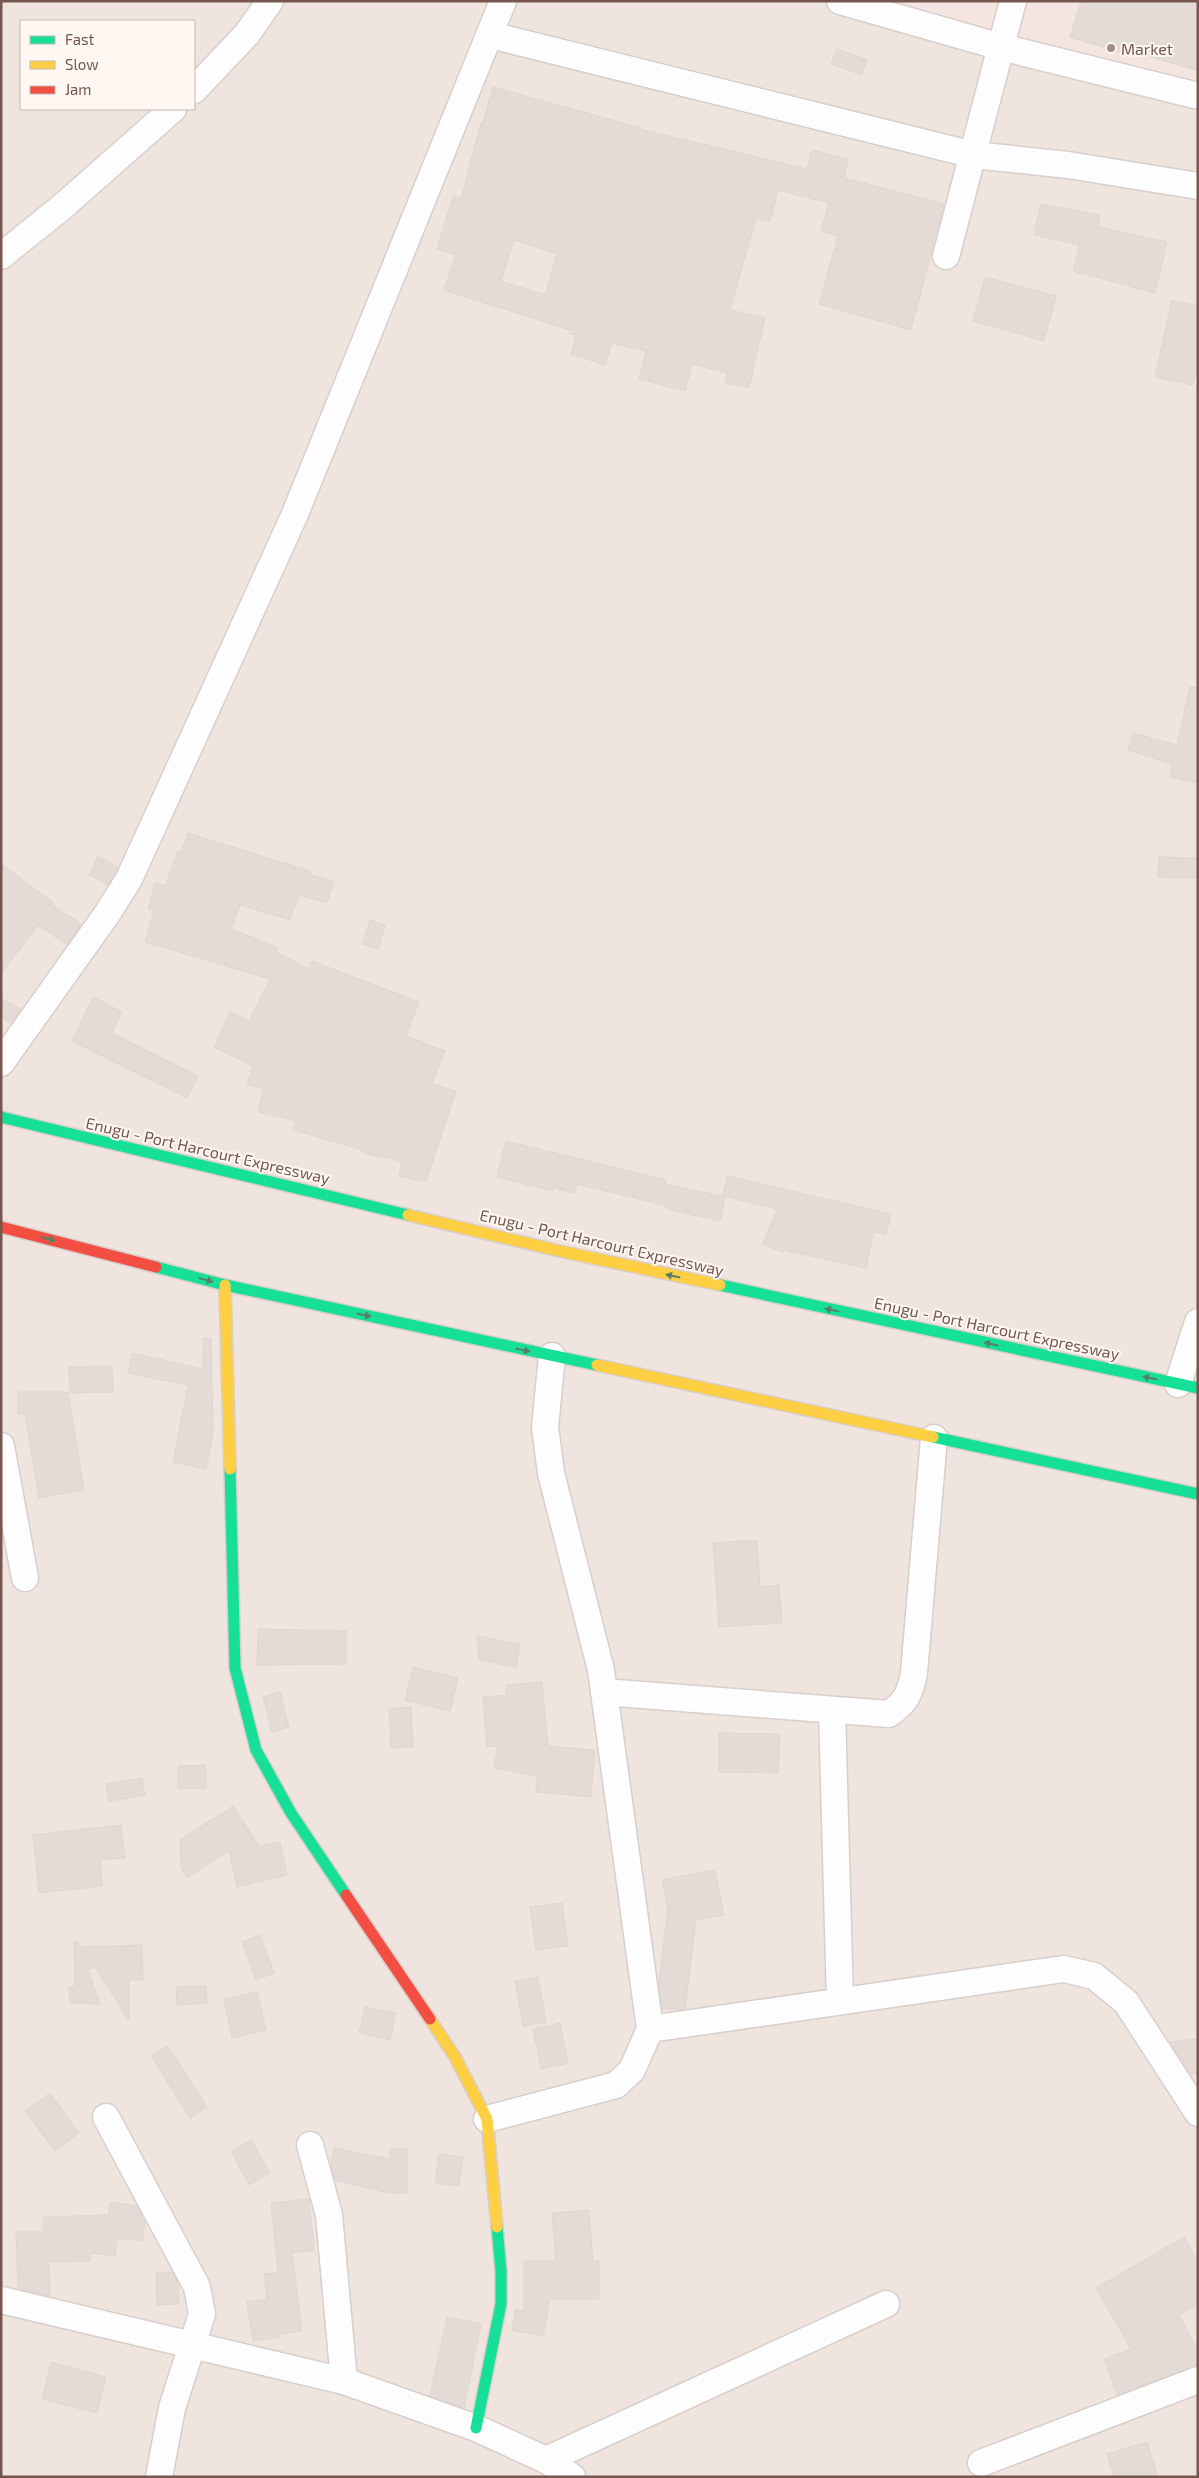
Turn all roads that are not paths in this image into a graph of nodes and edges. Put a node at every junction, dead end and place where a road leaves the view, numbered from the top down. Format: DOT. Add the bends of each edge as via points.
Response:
graph roads {
  1 [pos="270,1"];
  2 [pos="503,1"];
  3 [pos="840,1"];
  4 [pos="1013,1"];
  5 [pos="490,35"];
  6 [pos="1001,47"];
  7 [pos="195,89"];
  8 [pos="1198,96"];
  9 [pos="172,110"];
  10 [pos="974,155"];
  11 [pos="1198,186"];
  12 [pos="1,256"];
  13 [pos="946,256"];
  14 [pos="1,1063"];
  15 [pos="1,1117"];
  16 [pos="1,1227"];
  17 [pos="225,1285"];
  18 [pos="1198,1322"];
  19 [pos="552,1356"];
  20 [pos="1188,1386"];
  21 [pos="934,1438"];
  22 [pos="1,1446"];
  23 [pos="1198,1494"];
  24 [pos="25,1578"];
  25 [pos="604,1692"];
  26 [pos="832,1710"];
  27 [pos="840,2001"];
  28 [pos="650,2029"];
  29 [pos="1198,2113"];
  30 [pos="106,2117"];
  31 [pos="486,2119"];
  32 [pos="310,2145"];
  33 [pos="1,2300"];
  34 [pos="886,2304"];
  35 [pos="194,2345"];
  36 [pos="1198,2380"];
  37 [pos="344,2381"];
  38 [pos="476,2428"];
  39 [pos="546,2460"];
  40 [pos="980,2463"];
  41 [pos="159,2477"];
  42 [pos="572,2477"];
  1 -- 7 [label="street" via="247,34"];
  2 -- 5 [label="street"];
  3 -- 6 [label="street"];
  4 -- 6 [label="street"];
  5 -- 10 [label="street"];
  5 -- 14 [label="street" via="295,514 129,879"];
  6 -- 8 [label="street"];
  6 -- 10 [label="street"];
  9 -- 12 [label="street"];
  10 -- 11 [label="street" via="1068,164"];
  10 -- 13 [label="street"];
  20 -- 15 [label="main road, Enugu - Port Harcourt Expressway, one-way" via="564,1252"];
  16 -- 17 [label="main road, one-way"];
  17 -- 19 [label="main road, one-way"];
  17 -- 31 [label="main road" via="235,1668 256,1750 291,1813 455,2057"];
  18 -- 20 [label="street"];
  19 -- 21 [label="main road"];
  19 -- 25 [label="street" via="545,1427 551,1473"];
  21 -- 23 [label="main road"];
  21 -- 26 [label="street" via="911,1688 904,1704 889,1714"];
  22 -- 24 [label="street"];
  25 -- 26 [label="street"];
  25 -- 28 [label="street"];
  26 -- 27 [label="street"];
  27 -- 28 [label="street"];
  27 -- 29 [label="street" via="1064,1969 1094,1976 1126,2002"];
  28 -- 31 [label="street" via="632,2070 616,2084"];
  30 -- 35 [label="street" via="198,2287 202,2314"];
  31 -- 38 [label="main road" via="501,2271 500,2304"];
  32 -- 37 [label="street" via="329,2215"];
  33 -- 35 [label="street"];
  34 -- 39 [label="street"];
  35 -- 37 [label="street"];
  35 -- 41 [label="street" via="172,2408"];
  36 -- 40 [label="street"];
  37 -- 38 [label="street"];
  38 -- 39 [label="street"];
  39 -- 42 [label="street"];
}
